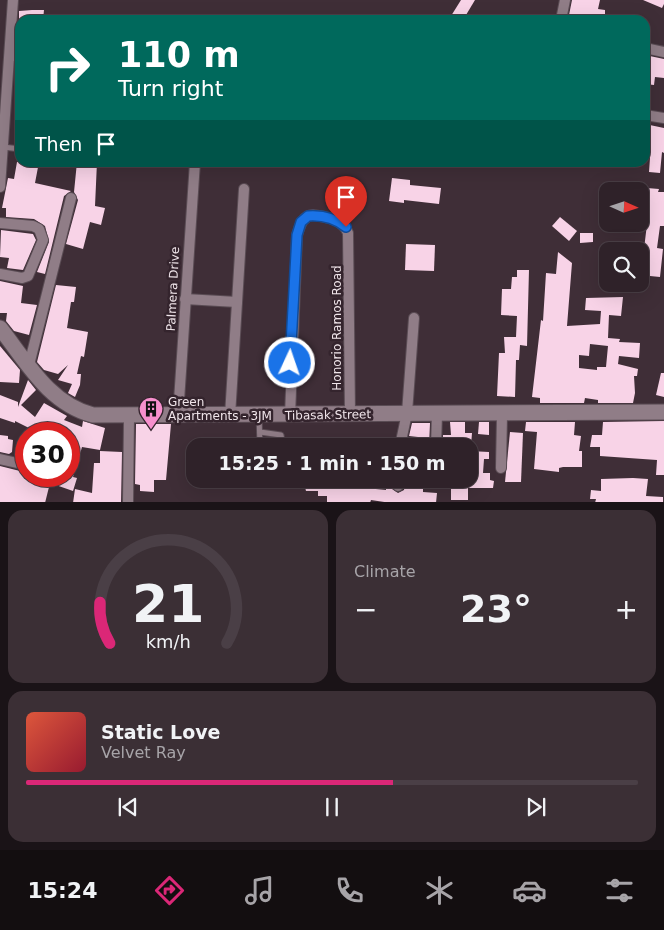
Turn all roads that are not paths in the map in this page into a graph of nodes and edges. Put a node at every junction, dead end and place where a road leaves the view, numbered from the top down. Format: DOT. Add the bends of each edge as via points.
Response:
graph roads {
  1 [pos="13,0"];
  2 [pos="565,0"];
  3 [pos="562,15"];
  4 [pos="15,26"];
  5 [pos="650,49"];
  6 [pos="664,52"];
  7 [pos="15,56"];
  8 [pos="3,107"];
  9 [pos="650,116"];
  10 [pos="664,118"];
  11 [pos="3,147"];
  12 [pos="15,148"];
  13 [pos="195,167"];
  14 [pos="0,187"];
  15 [pos="244,189"];
  16 [pos="71,198"];
  17 [pos="0,223"];
  18 [pos="0,274"];
  19 [pos="185,300"];
  20 [pos="237,302"];
  21 [pos="414,318"];
  22 [pos="0,328"];
  23 [pos="29,365"];
  24 [pos="664,412"];
  25 [pos="407,413"];
  26 [pos="350,414"];
  27 [pos="437,414"];
  28 [pos="502,414"];
  29 [pos="178,416"];
  30 [pos="230,416"];
  31 [pos="259,416"];
  32 [pos="290,416"];
  33 [pos="129,417"];
  34 [pos="260,432"];
  35 [pos="260,438"];
  36 [pos="282,438"];
  37 [pos="402,438"];
  38 [pos="436,438"];
  39 [pos="0,459"];
  40 [pos="15,462"];
  41 [pos="501,468"];
  42 [pos="128,502"];
  1 -- 4 [label="street"];
  2 -- 3 [label="street"];
  4 -- 7 [label="street"];
  5 -- 6 [label="street"];
  7 -- 8 [label="street"];
  8 -- 11 [label="street"];
  9 -- 10 [label="street"];
  11 -- 12 [label="lane"];
  11 -- 14 [label="street"];
  13 -- 19 [label="street, Palmera Drive"];
  15 -- 20 [label="street"];
  16 -- 23 [label="street"];
  17 -- 18 [label="street" via="33,226 39,229 43,240 28,276"];
  19 -- 20 [label="street"];
  19 -- 29 [label="street, Palmera Drive"];
  20 -- 30 [label="street"];
  21 -- 25 [label="street"];
  22 -- 23 [label="street, Tibasak Street"];
  23 -- 33 [label="street, Tibasak Street" via="56,398 72,408 93,416"];
  24 -- 28 [label="street, Tibasak Street"];
  25 -- 26 [label="street, Tibasak Street"];
  25 -- 27 [label="street, Tibasak Street"];
  25 -- 37 [label="street"];
  26 -- 32 [label="street, Tibasak Street"];
  26 -- 32 [label="street, Honorio Ramos Road" via="349,242 346,227 321,216 305,218 297,235"];
  27 -- 28 [label="street, Tibasak Street"];
  27 -- 38 [label="street"];
  28 -- 41 [label="street"];
  29 -- 30 [label="street, Tibasak Street"];
  29 -- 33 [label="street, Tibasak Street"];
  30 -- 31 [label="street, Tibasak Street"];
  31 -- 32 [label="street, Tibasak Street"];
  31 -- 34 [label="lane"];
  33 -- 42 [label="street"];
  34 -- 35 [label="lane"];
  34 -- 36 [label="lane" via="281,435"];
  39 -- 40 [label="street"];
}
